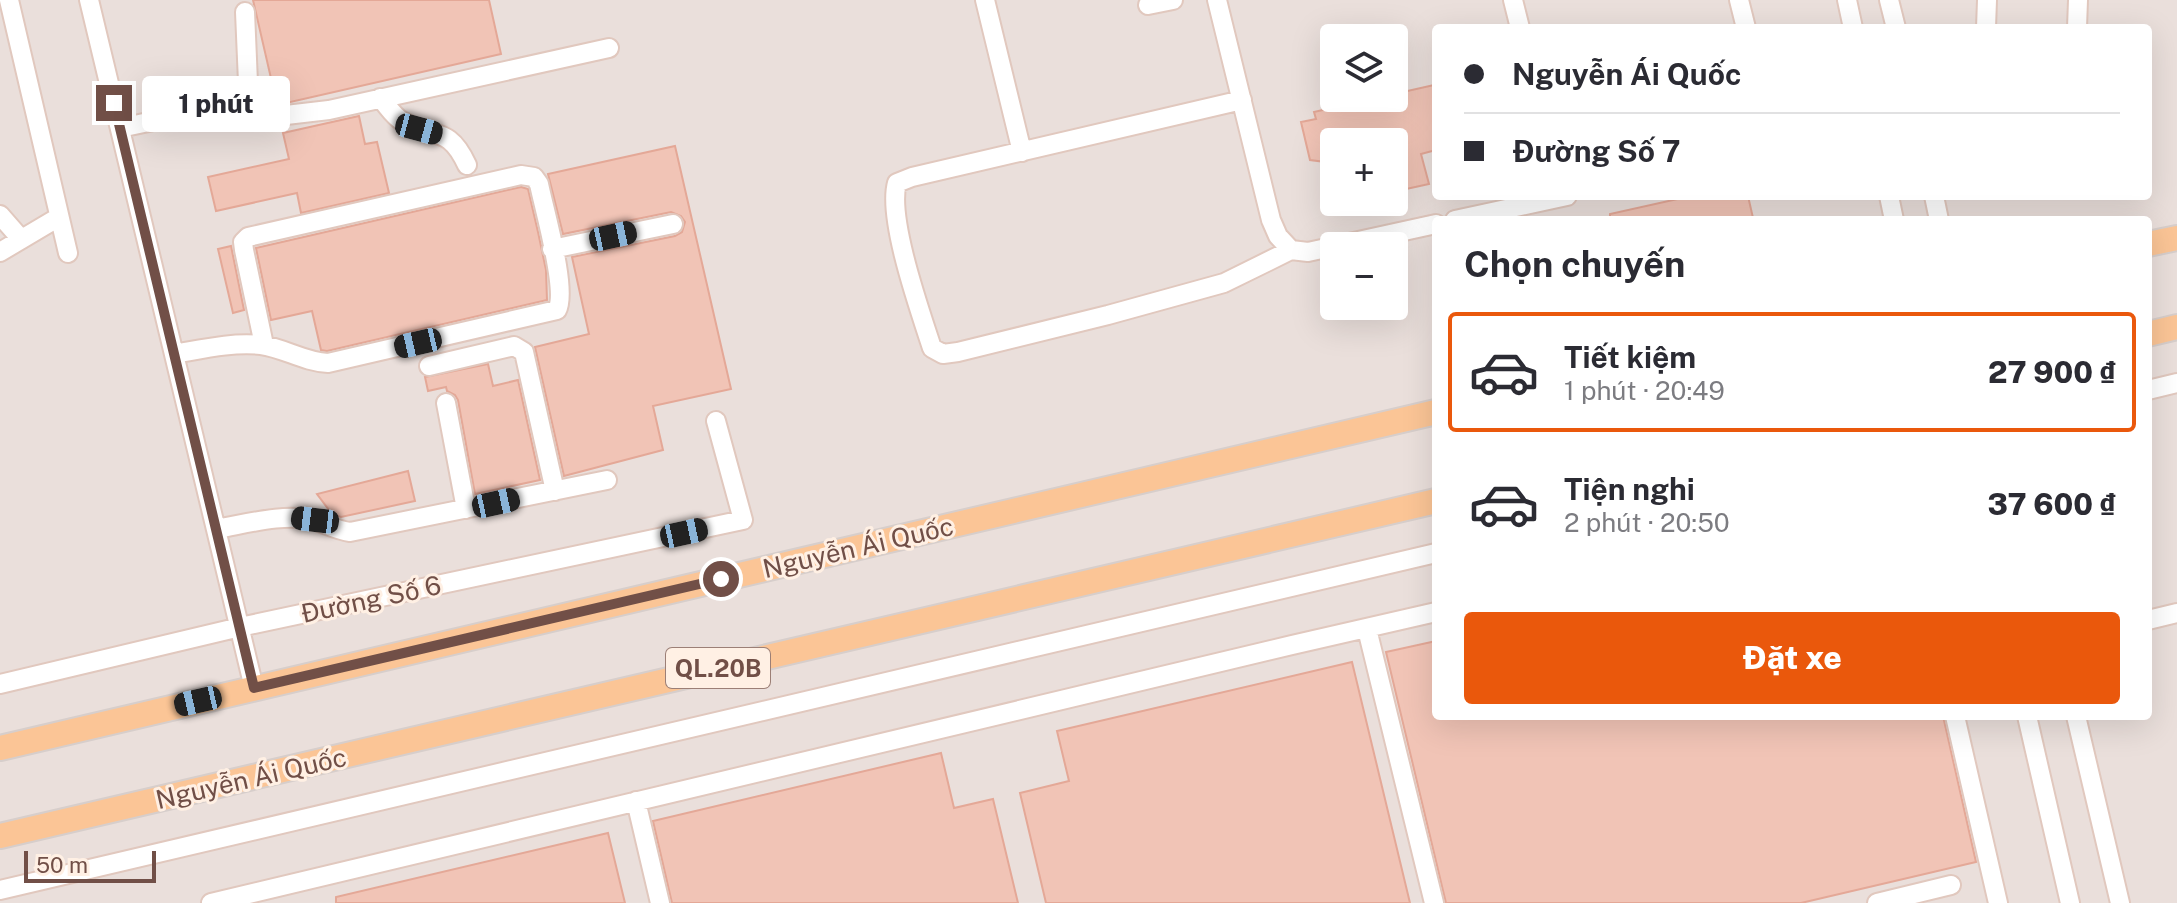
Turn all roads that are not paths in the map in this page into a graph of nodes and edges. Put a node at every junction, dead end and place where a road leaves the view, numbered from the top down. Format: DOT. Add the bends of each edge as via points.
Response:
graph roads {
  1 [pos="7,0"];
  2 [pos="89,0"];
  3 [pos="985,0"];
  4 [pos="1173,0"];
  5 [pos="1217,0"];
  6 [pos="1513,0"];
  7 [pos="1739,0"];
  8 [pos="1847,0"];
  9 [pos="1889,0"];
  10 [pos="1987,0"];
  11 [pos="2078,0"];
  12 [pos="1148,5"];
  13 [pos="0,12"];
  14 [pos="245,12"];
  15 [pos="1519,24"];
  16 [pos="1745,24"];
  17 [pos="1852,24"];
  18 [pos="1895,24"];
  19 [pos="1986,24"];
  20 [pos="2077,24"];
  21 [pos="609,48"];
  22 [pos="380,98"];
  23 [pos="1242,100"];
  24 [pos="249,106"];
  25 [pos="120,128"];
  26 [pos="1022,152"];
  27 [pos="467,165"];
  28 [pos="1545,200"];
  29 [pos="0,215"];
  30 [pos="1473,216"];
  31 [pos="59,217"];
  32 [pos="673,224"];
  33 [pos="1432,225"];
  34 [pos="2177,238"];
  35 [pos="21,239"];
  36 [pos="2152,243"];
  37 [pos="552,249"];
  38 [pos="1291,250"];
  39 [pos="0,252"];
  40 [pos="68,253"];
  41 [pos="2177,327"];
  42 [pos="2152,333"];
  43 [pos="264,345"];
  44 [pos="174,354"];
  45 [pos="429,366"];
  46 [pos="2177,383"];
  47 [pos="2152,389"];
  48 [pos="446,403"];
  49 [pos="1432,413"];
  50 [pos="716,421"];
  51 [pos="607,480"];
  52 [pos="555,491"];
  53 [pos="1432,502"];
  54 [pos="466,509"];
  55 [pos="216,529"];
  56 [pos="1432,554"];
  57 [pos="1432,613"];
  58 [pos="2177,613"];
  59 [pos="2152,619"];
  60 [pos="240,627"];
  61 [pos="1367,629"];
  62 [pos="0,684"];
  63 [pos="254,688"];
  64 [pos="1956,720"];
  65 [pos="2028,720"];
  66 [pos="2077,720"];
  67 [pos="0,748"];
  68 [pos="636,801"];
  69 [pos="0,836"];
  70 [pos="1951,885"];
  71 [pos="0,890"];
  72 [pos="211,903"];
  73 [pos="660,903"];
  74 [pos="1434,903"];
  75 [pos="1877,903"];
  76 [pos="1998,903"];
  77 [pos="2070,903"];
  78 [pos="2120,903"];
  1 -- 13 [label="street"];
  1 -- 31 [label="street"];
  2 -- 25 [label="street"];
  3 -- 26 [label="street"];
  4 -- 12 [label="street"];
  5 -- 23 [label="street"];
  6 -- 15 [label="street"];
  7 -- 16 [label="street"];
  8 -- 17 [label="street"];
  9 -- 18 [label="street"];
  10 -- 19 [label="street"];
  11 -- 20 [label="street"];
  14 -- 24 [label="street"];
  21 -- 22 [label="street"];
  22 -- 24 [label="street" via="286,115"];
  22 -- 27 [label="street" via="399,120 447,136"];
  23 -- 26 [label="street"];
  23 -- 38 [label="street" via="1271,220"];
  24 -- 25 [label="street"];
  25 -- 44 [label="street"];
  26 -- 38 [label="street" via="897,183 893,197 909,275 932,348 943,354 1224,283"];
  28 -- 30 [label="street"];
  29 -- 35 [label="street"];
  31 -- 35 [label="street"];
  31 -- 40 [label="street"];
  32 -- 37 [label="street"];
  33 -- 38 [label="street" via="1308,252"];
  34 -- 36 [label="main road"];
  35 -- 39 [label="street"];
  37 -- 43 [label="street" via="561,300 550,313 328,363"];
  37 -- 43 [label="street" via="539,184 534,177 521,175 259,232 243,242"];
  41 -- 42 [label="main road"];
  43 -- 44 [label="street"];
  44 -- 55 [label="street"];
  45 -- 52 [label="street" via="520,348"];
  46 -- 47 [label="street"];
  48 -- 54 [label="street"];
  49 -- 63 [label="main road, Nguyễn Ái Quốc"];
  50 -- 60 [label="street, Đường Số 6" via="743,520"];
  51 -- 52 [label="street"];
  52 -- 54 [label="street"];
  53 -- 69 [label="main road, Nguyễn Ái Quốc / QL.20B"];
  54 -- 55 [label="street" via="350,532 291,518"];
  55 -- 60 [label="street"];
  56 -- 71 [label="street"];
  57 -- 61 [label="street"];
  58 -- 59 [label="street"];
  60 -- 62 [label="street, Đường Số 6"];
  60 -- 63 [label="street"];
  61 -- 68 [label="street"];
  61 -- 74 [label="street"];
  63 -- 67 [label="main road, Nguyễn Ái Quốc"];
  64 -- 76 [label="street"];
  65 -- 77 [label="street"];
  66 -- 78 [label="street"];
  68 -- 72 [label="street"];
  68 -- 73 [label="street"];
  70 -- 75 [label="street"];
}
